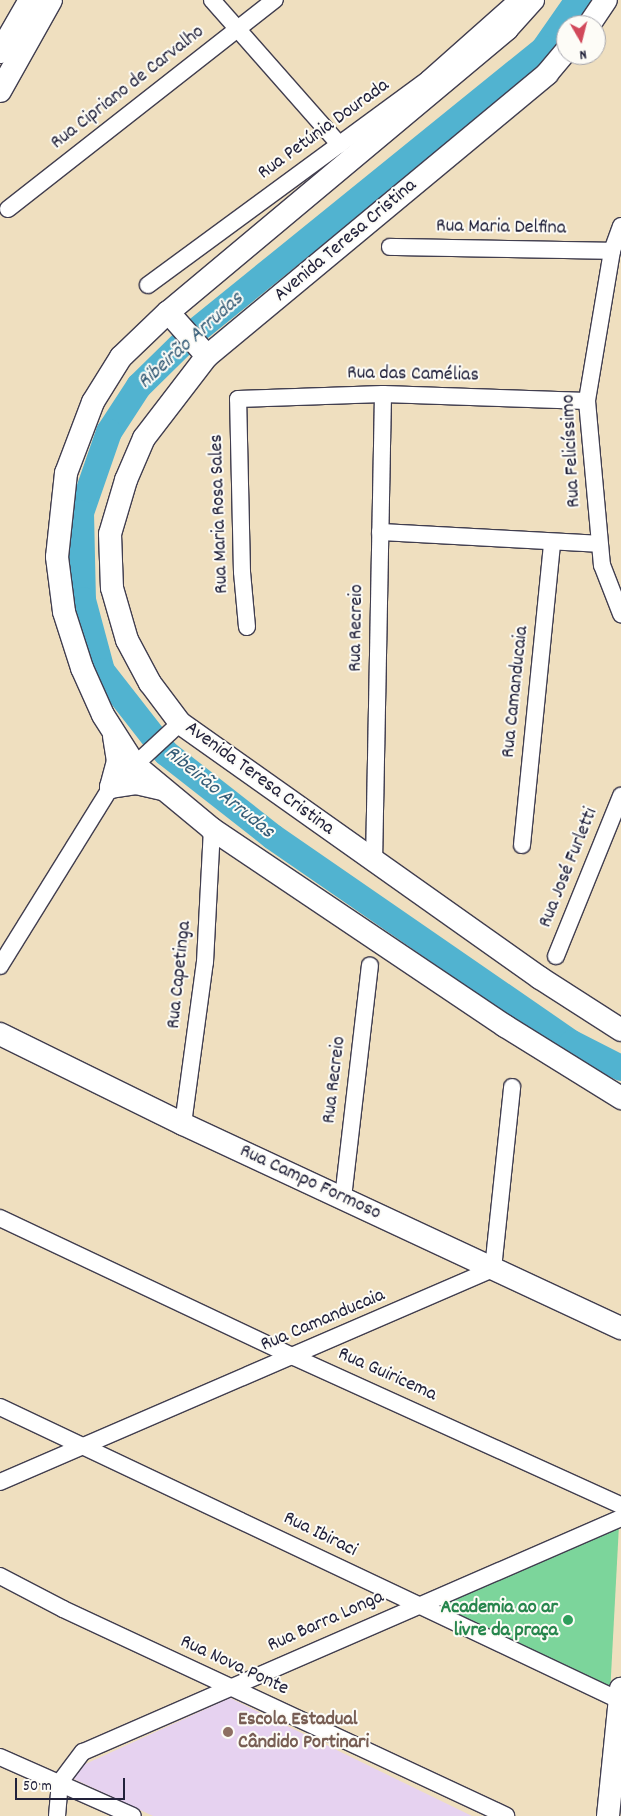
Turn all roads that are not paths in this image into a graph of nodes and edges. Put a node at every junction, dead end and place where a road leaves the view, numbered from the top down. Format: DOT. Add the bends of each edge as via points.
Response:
graph roads {
  1 [pos="30,0"];
  2 [pos="51,0"];
  3 [pos="212,0"];
  4 [pos="275,0"];
  5 [pos="516,0"];
  6 [pos="533,0"];
  7 [pos="606,0"];
  8 [pos="596,15"];
  9 [pos="236,30"];
  10 [pos="0,52"];
  11 [pos="556,63"];
  12 [pos="0,90"];
  13 [pos="340,145"];
  14 [pos="8,209"];
  15 [pos="621,226"];
  16 [pos="390,247"];
  17 [pos="612,251"];
  18 [pos="148,285"];
  19 [pos="169,314"];
  20 [pos="206,355"];
  21 [pos="383,394"];
  22 [pos="238,399"];
  23 [pos="587,401"];
  24 [pos="380,532"];
  25 [pos="552,543"];
  26 [pos="599,544"];
  27 [pos="621,614"];
  28 [pos="247,627"];
  29 [pos="175,727"];
  30 [pos="112,729"];
  31 [pos="140,760"];
  32 [pos="112,786"];
  33 [pos="165,790"];
  34 [pos="621,796"];
  35 [pos="212,829"];
  36 [pos="522,845"];
  37 [pos="374,862"];
  38 [pos="556,956"];
  39 [pos="0,966"];
  40 [pos="370,966"];
  41 [pos="621,1030"];
  42 [pos="0,1034"];
  43 [pos="512,1087"];
  44 [pos="621,1098"];
  45 [pos="183,1124"];
  46 [pos="343,1198"];
  47 [pos="0,1218"];
  48 [pos="493,1269"];
  49 [pos="621,1328"];
  50 [pos="294,1357"];
  51 [pos="0,1407"];
  52 [pos="82,1448"];
  53 [pos="0,1482"];
  54 [pos="621,1505"];
  55 [pos="621,1518"];
  56 [pos="0,1576"];
  57 [pos="417,1606"];
  58 [pos="229,1688"];
  59 [pos="621,1697"];
  60 [pos="0,1758"];
  61 [pos="60,1782"];
  62 [pos="57,1816"];
  63 [pos="133,1816"];
  64 [pos="506,1816"];
  65 [pos="608,1816"];
  1 -- 10 [label="main road"];
  2 -- 12 [label="main road"];
  3 -- 9 [label="street"];
  4 -- 9 [label="street, Rua Cipriano de Carvalho"];
  5 -- 13 [label="street, Rua Petúnia Dourada" via="428,79"];
  6 -- 19 [label="main road" via="507,29"];
  7 -- 8 [label="main road"];
  9 -- 13 [label="street"];
  9 -- 14 [label="street, Rua Cipriano de Carvalho"];
  11 -- 20 [label="main road, Avenida Teresa Cristina"];
  13 -- 18 [label="street, Rua Petúnia Dourada"];
  15 -- 17 [label="street, Rua Felicíssimo"];
  16 -- 17 [label="street, Rua Maria Delfina"];
  17 -- 23 [label="street, Rua Felicíssimo"];
  19 -- 20 [label="main road"];
  19 -- 30 [label="main road" via="121,356 93,402 66,473 57,557 64,612 82,668"];
  20 -- 29 [label="main road, Avenida Teresa Cristina" via="144,438 126,480 110,534 112,588 127,640"];
  21 -- 22 [label="street, Rua das Camélias"];
  21 -- 23 [label="street, Rua das Camélias"];
  21 -- 24 [label="street, Rua Recreio"];
  22 -- 28 [label="street, Rua Maria Rosa Sales" via="242,572"];
  23 -- 26 [label="street, Rua Felicíssimo"];
  24 -- 25 [label="street"];
  24 -- 37 [label="street, Rua Recreio"];
  25 -- 26 [label="street"];
  25 -- 36 [label="street, Rua Camanducaia"];
  26 -- 27 [label="street, Rua Felicíssimo" via="602,565"];
  29 -- 31 [label="street"];
  29 -- 37 [label="main road, Avenida Teresa Cristina"];
  30 -- 31 [label="main road"];
  30 -- 32 [label="main road" via="118,761"];
  31 -- 32 [label="street"];
  31 -- 33 [label="main road"];
  32 -- 33 [label="main road" via="136,783"];
  32 -- 39 [label="street"];
  33 -- 35 [label="main road"];
  34 -- 38 [label="street, Rua José Furletti"];
  35 -- 44 [label="main road" via="504,1026"];
  35 -- 45 [label="street, Rua Capetinga" via="205,962"];
  37 -- 41 [label="main road, Avenida Teresa Cristina" via="540,978"];
  40 -- 46 [label="street, Rua Recreio"];
  42 -- 45 [label="main road, Rua Campo Formoso"];
  43 -- 48 [label="street"];
  45 -- 46 [label="main road, Rua Campo Formoso"];
  46 -- 48 [label="main road, Rua Campo Formoso"];
  47 -- 50 [label="street, Rua Guiricema"];
  48 -- 49 [label="main road, Rua Campo Formoso"];
  48 -- 50 [label="street, Rua Camanducaia"];
  50 -- 52 [label="street, Rua Camanducaia"];
  50 -- 54 [label="street, Rua Guiricema"];
  51 -- 52 [label="street, Rua Ibiraci"];
  52 -- 53 [label="street, Rua Camanducaia"];
  52 -- 57 [label="street, Rua Ibiraci"];
  55 -- 57 [label="street, Rua Barra Longa"];
  56 -- 58 [label="street, Rua Nova Ponte"];
  57 -- 58 [label="street, Rua Barra Longa"];
  57 -- 59 [label="street, Rua Ibiraci"];
  58 -- 61 [label="street, Rua Barra Longa" via="83,1752"];
  58 -- 64 [label="street, Rua Nova Ponte"];
  59 -- 65 [label="main road"];
  60 -- 61 [label="street"];
  61 -- 62 [label="street"];
  61 -- 63 [label="street"];
}
